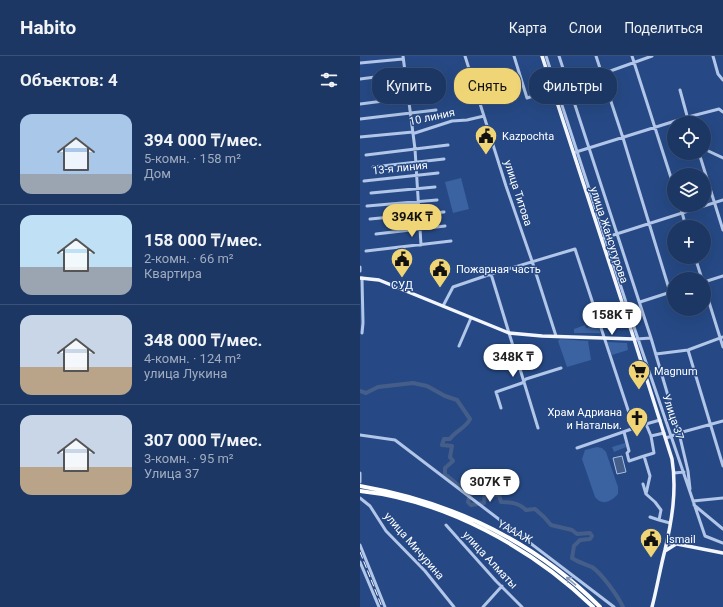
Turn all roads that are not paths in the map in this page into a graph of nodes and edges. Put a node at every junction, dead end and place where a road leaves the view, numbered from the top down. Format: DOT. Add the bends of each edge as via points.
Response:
graph roads {
  1 [pos="465,56"];
  2 [pos="514,56"];
  3 [pos="542,56"];
  4 [pos="546,56"];
  5 [pos="559,56"];
  6 [pos="596,56"];
  7 [pos="632,56"];
  8 [pos="652,56"];
  9 [pos="713,56"];
  10 [pos="403,58"];
  11 [pos="634,62"];
  12 [pos="360,64"];
  13 [pos="404,68"];
  14 [pos="546,68"];
  15 [pos="563,68"];
  16 [pos="600,68"];
  17 [pos="617,68"];
  18 [pos="372,78"];
  19 [pos="360,80"];
  20 [pos="723,80"];
  21 [pos="680,90"];
  22 [pos="529,97"];
  23 [pos="372,102"];
  24 [pos="360,104"];
  25 [pos="409,104"];
  26 [pos="557,104"];
  27 [pos="575,104"];
  28 [pos="612,104"];
  29 [pos="436,110"];
  30 [pos="722,110"];
  31 [pos="410,113"];
  32 [pos="484,116"];
  33 [pos="688,116"];
  34 [pos="692,116"];
  35 [pos="360,119"];
  36 [pos="667,124"];
  37 [pos="655,128"];
  38 [pos="413,132"];
  39 [pos="360,137"];
  40 [pos="623,138"];
  41 [pos="448,145"];
  42 [pos="589,148"];
  43 [pos="415,149"];
  44 [pos="711,152"];
  45 [pos="574,153"];
  46 [pos="366,155"];
  47 [pos="723,158"];
  48 [pos="444,159"];
  49 [pos="700,160"];
  50 [pos="416,163"];
  51 [pos="373,167"];
  52 [pos="668,168"];
  53 [pos="438,173"];
  54 [pos="416,176"];
  55 [pos="364,181"];
  56 [pos="435,187"];
  57 [pos="417,189"];
  58 [pos="371,193"];
  59 [pos="437,200"];
  60 [pos="723,200"];
  61 [pos="418,202"];
  62 [pos="714,202"];
  63 [pos="711,203"];
  64 [pos="367,206"];
  65 [pos="444,212"];
  66 [pos="682,212"];
  67 [pos="419,215"];
  68 [pos="370,219"];
  69 [pos="684,220"];
  70 [pos="649,224"];
  71 [pos="445,226"];
  72 [pos="420,229"];
  73 [pos="723,230"];
  74 [pos="376,234"];
  75 [pos="616,234"];
  76 [pos="601,240"];
  77 [pos="451,241"];
  78 [pos="421,245"];
  79 [pos="366,251"];
  80 [pos="532,261"];
  81 [pos="360,267"];
  82 [pos="360,271"];
  83 [pos="491,274"];
  84 [pos="667,276"];
  85 [pos="723,276"];
  86 [pos="361,278"];
  87 [pos="711,280"];
  88 [pos="667,293"];
  89 [pos="640,302"];
  90 [pos="443,306"];
  91 [pos="711,306"];
  92 [pos="471,318"];
  93 [pos="362,333"];
  94 [pos="509,333"];
  95 [pos="556,336"];
  96 [pos="605,338"];
  97 [pos="651,338"];
  98 [pos="722,338"];
  99 [pos="634,339"];
  100 [pos="459,346"];
  101 [pos="723,347"];
  102 [pos="688,350"];
  103 [pos="656,354"];
  104 [pos="561,368"];
  105 [pos="524,381"];
  106 [pos="501,408"];
  107 [pos="660,420"];
  108 [pos="723,421"];
  109 [pos="646,424"];
  110 [pos="711,424"];
  111 [pos="538,428"];
  112 [pos="634,428"];
  113 [pos="624,432"];
  114 [pos="664,433"];
  115 [pos="679,433"];
  116 [pos="360,435"];
  117 [pos="651,436"];
  118 [pos="666,438"];
  119 [pos="577,448"];
  120 [pos="644,456"];
  121 [pos="723,466"];
  122 [pos="688,471"];
  123 [pos="360,473"];
  124 [pos="674,473"];
  125 [pos="360,481"];
  126 [pos="643,484"];
  127 [pos="360,486"];
  128 [pos="360,491"];
  129 [pos="646,494"];
  130 [pos="360,498"];
  131 [pos="723,498"];
  132 [pos="693,501"];
  133 [pos="650,517"];
  134 [pos="659,520"];
  135 [pos="670,523"];
  136 [pos="446,525"];
  137 [pos="723,529"];
  138 [pos="668,536"];
  139 [pos="667,542"];
  140 [pos="723,543"];
  141 [pos="676,544"];
  142 [pos="360,545"];
  143 [pos="665,550"];
  144 [pos="723,553"];
  145 [pos="360,562"];
  146 [pos="502,586"];
  147 [pos="379,607"];
  148 [pos="386,607"];
  149 [pos="454,607"];
  150 [pos="483,607"];
  151 [pos="522,607"];
  152 [pos="593,607"];
  153 [pos="600,607"];
  154 [pos="614,607"];
  155 [pos="652,607"];
  1 -- 32 [label="street, улица Титова"];
  2 -- 22 [label="street" via="527,98"];
  3 -- 14 [label="main road, улица Жансугурова"];
  4 -- 140 [label="street, Улица 37" via="705,536"];
  5 -- 15 [label="street"];
  6 -- 16 [label="street"];
  7 -- 11 [label="street"];
  8 -- 11 [label="street"];
  9 -- 20 [label="street" via="718,74"];
  10 -- 12 [label="street"];
  10 -- 13 [label="street"];
  11 -- 17 [label="street"];
  11 -- 37 [label="street"];
  18 -- 19 [label="street"];
  21 -- 33 [label="street"];
  23 -- 24 [label="street"];
  25 -- 31 [label="street"];
  26 -- 45 [label="main road, улица Жансугурова"];
  27 -- 42 [label="street"];
  28 -- 40 [label="street"];
  29 -- 31 [label="street"];
  30 -- 34 [label="street"];
  31 -- 35 [label="street"];
  31 -- 38 [label="street"];
  32 -- 38 [label="street, 10 линия" via="452,121"];
  32 -- 80 [label="street, улица Титова"];
  36 -- 37 [label="street"];
  37 -- 40 [label="street"];
  37 -- 52 [label="street"];
  38 -- 39 [label="street, 10 линия"];
  38 -- 43 [label="street"];
  40 -- 42 [label="street"];
  40 -- 70 [label="street"];
  41 -- 43 [label="street"];
  42 -- 45 [label="street"];
  42 -- 75 [label="street"];
  43 -- 46 [label="street"];
  43 -- 50 [label="street"];
  44 -- 47 [label="street"];
  45 -- 76 [label="main road, улица Жансугурова"];
  48 -- 50 [label="street"];
  49 -- 62 [label="street"];
  50 -- 51 [label="street"];
  50 -- 54 [label="street"];
  53 -- 54 [label="street, 13-я линия"];
  54 -- 55 [label="street, 13-я линия"];
  54 -- 57 [label="street"];
  56 -- 57 [label="street"];
  57 -- 58 [label="street"];
  57 -- 61 [label="street"];
  59 -- 61 [label="street"];
  60 -- 62 [label="street"];
  61 -- 64 [label="street"];
  61 -- 67 [label="street"];
  62 -- 63 [label="street"];
  62 -- 73 [label="street"];
  65 -- 67 [label="street"];
  66 -- 69 [label="street"];
  66 -- 70 [label="street"];
  67 -- 68 [label="street"];
  67 -- 72 [label="street"];
  70 -- 75 [label="street"];
  70 -- 84 [label="street"];
  71 -- 72 [label="street"];
  72 -- 74 [label="street"];
  72 -- 78 [label="street"];
  75 -- 76 [label="street"];
  75 -- 89 [label="street"];
  76 -- 99 [label="main road, улица Жансугурова"];
  77 -- 78 [label="street"];
  78 -- 79 [label="street"];
  80 -- 83 [label="street"];
  80 -- 95 [label="street, улица Титова"];
  80 -- 96 [label="street" via="575,249"];
  81 -- 82 [label="street"];
  83 -- 90 [label="street" via="453,287"];
  83 -- 94 [label="street"];
  85 -- 87 [label="street"];
  86 -- 90 [label="main road" via="379,280"];
  86 -- 93 [label="street"];
  88 -- 89 [label="street"];
  89 -- 97 [label="street"];
  90 -- 92 [label="main road"];
  91 -- 98 [label="street"];
  92 -- 94 [label="main road"];
  92 -- 100 [label="street"];
  94 -- 95 [label="main road"];
  94 -- 105 [label="street"];
  95 -- 96 [label="main road"];
  96 -- 99 [label="main road"];
  96 -- 112 [label="street"];
  97 -- 99 [label="street"];
  97 -- 103 [label="street"];
  98 -- 101 [label="street"];
  98 -- 102 [label="street"];
  99 -- 107 [label="main road, улица Жансугурова"];
  102 -- 103 [label="street"];
  102 -- 110 [label="street"];
  103 -- 115 [label="street"];
  104 -- 105 [label="street"];
  105 -- 106 [label="street" via="496,392"];
  105 -- 111 [label="street"];
  107 -- 109 [label="street"];
  107 -- 114 [label="main road, улица Жансугурова"];
  108 -- 110 [label="street"];
  109 -- 112 [label="street"];
  109 -- 117 [label="street"];
  110 -- 115 [label="street"];
  110 -- 121 [label="street"];
  112 -- 113 [label="street"];
  113 -- 119 [label="street"];
  113 -- 120 [label="street" via="629,461"];
  114 -- 117 [label="street"];
  114 -- 118 [label="main road, улица Жансугурова"];
  115 -- 118 [label="street"];
  115 -- 122 [label="street"];
  116 -- 154 [label="street" via="396,440"];
  117 -- 120 [label="street" via="654,453"];
  118 -- 124 [label="main road, улица Жансугурова"];
  120 -- 129 [label="street" via="650,476"];
  122 -- 124 [label="street"];
  122 -- 132 [label="street"];
  123 -- 125 [label="street"];
  124 -- 135 [label="main road, улица Жансугурова"];
  126 -- 129 [label="street"];
  153 -- 127 [label="highway, ҮАААЖ, one-way" via="553,566 503,535 457,512 431,503 398,493"];
  128 -- 152 [label="highway, ҮАААЖ" via="415,502 481,528 537,561"];
  129 -- 134 [label="street" via="661,510"];
  130 -- 149 [label="street, улица Мичурина" via="370,506 386,531 425,571"];
  131 -- 132 [label="street"];
  132 -- 137 [label="street" via="696,507"];
  133 -- 134 [label="street"];
  134 -- 135 [label="street"];
  135 -- 138 [label="main road, улица Жансугурова"];
  136 -- 146 [label="street, улица Алматы"];
  138 -- 139 [label="main road, улица Жансугурова"];
  138 -- 141 [label="main road"];
  139 -- 141 [label="main road"];
  139 -- 143 [label="main road, улица Жансугурова"];
  141 -- 143 [label="main road"];
  141 -- 144 [label="main road"];
  142 -- 148 [label="street"];
  143 -- 155 [label="main road, улица Жансугурова"];
  145 -- 147 [label="street"];
  146 -- 150 [label="street"];
  146 -- 151 [label="street, улица Алматы"];
}
